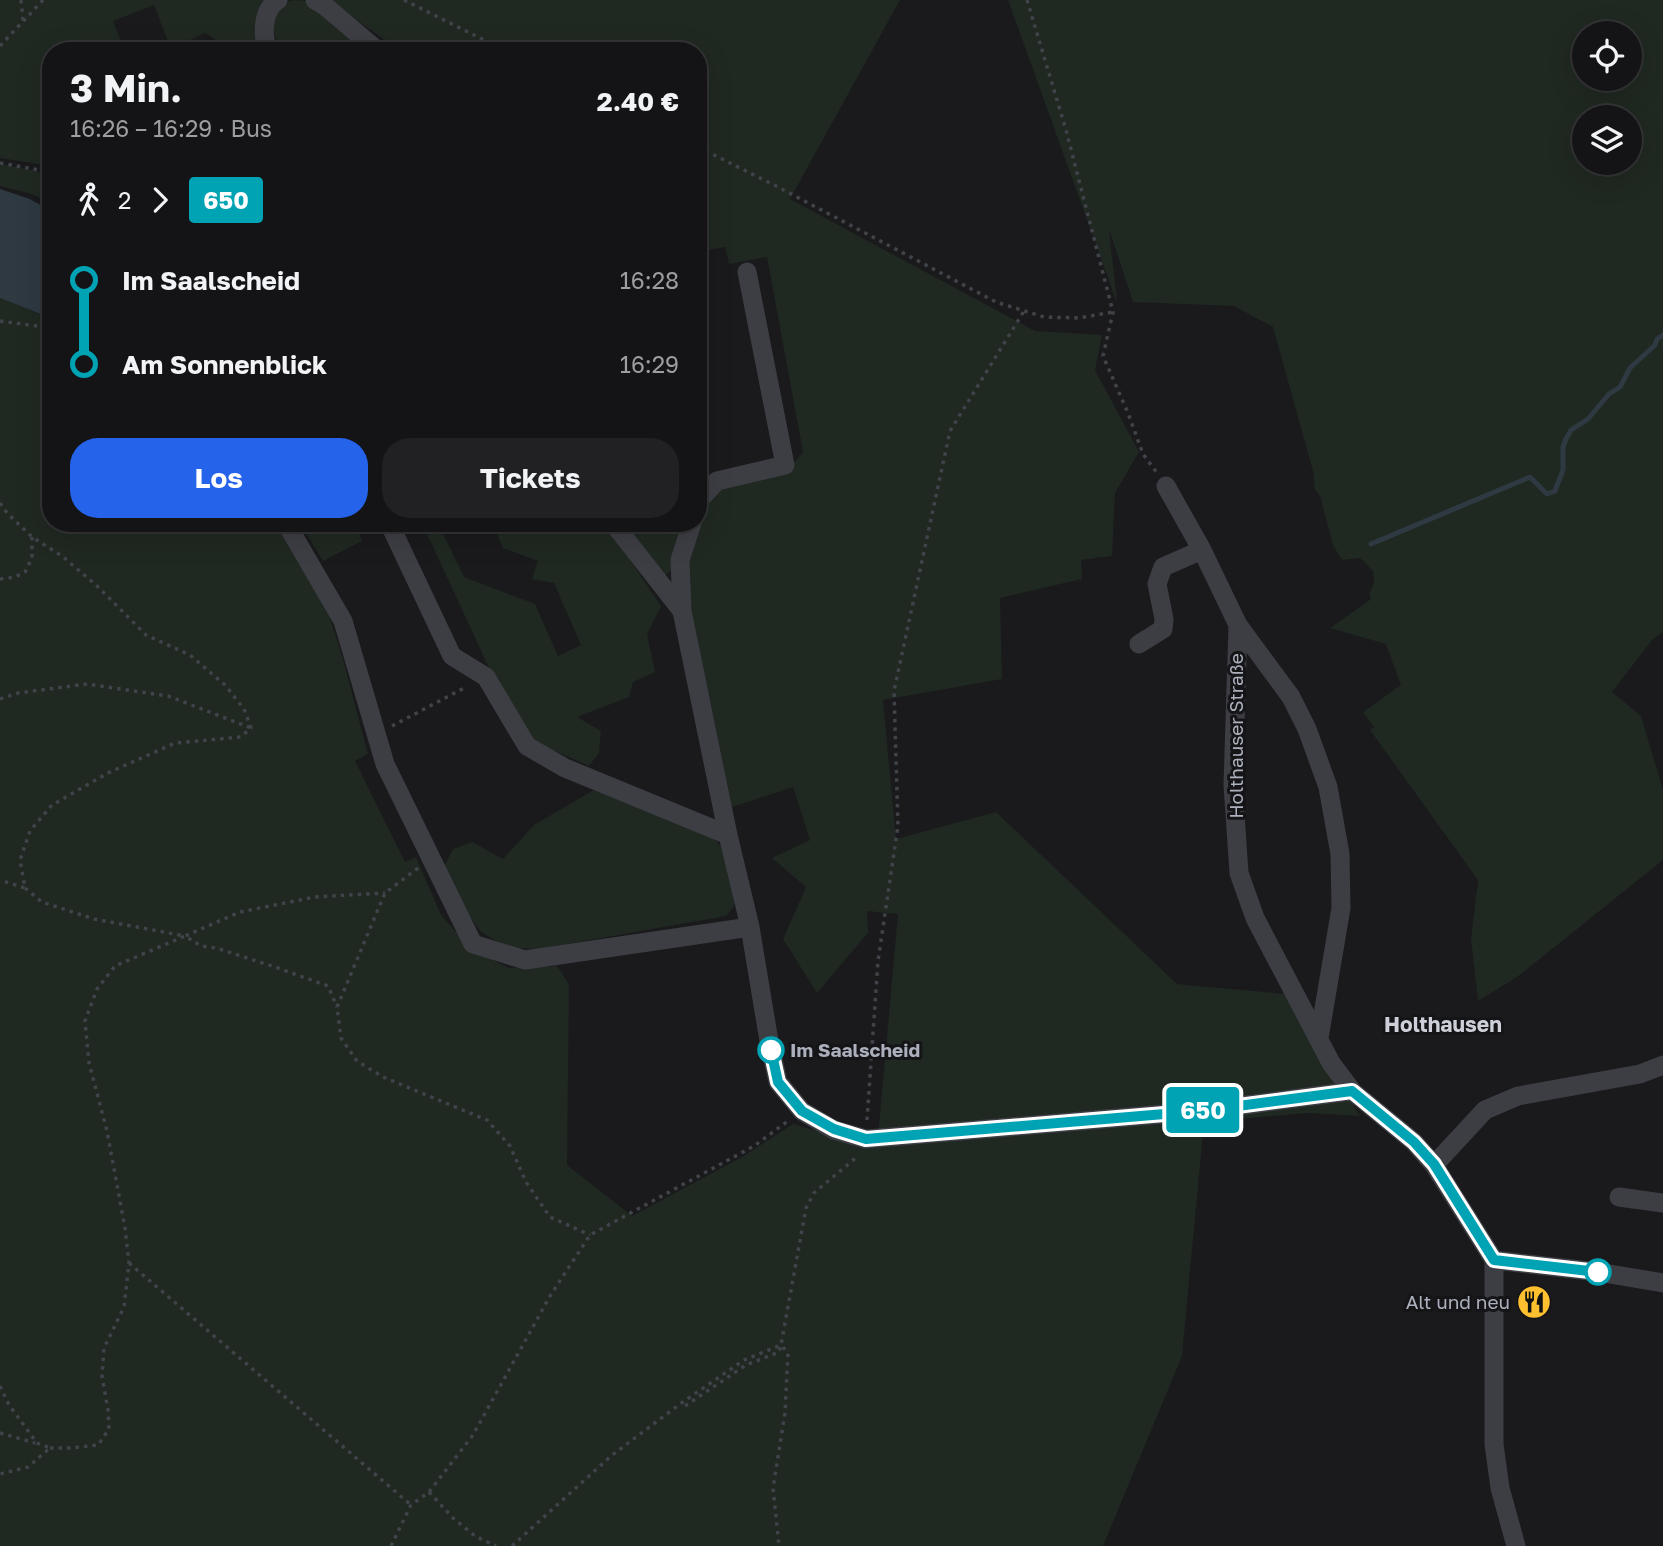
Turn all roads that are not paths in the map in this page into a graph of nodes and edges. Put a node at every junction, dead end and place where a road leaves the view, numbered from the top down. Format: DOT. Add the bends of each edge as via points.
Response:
graph roads {
  1 [pos="278,0"];
  2 [pos="315,0"];
  3 [pos="266,42"];
  4 [pos="368,42"];
  5 [pos="747,272"];
  6 [pos="1166,486"];
  7 [pos="707,492"];
  8 [pos="291,532"];
  9 [pos="393,532"];
  10 [pos="620,532"];
  11 [pos="689,532"];
  12 [pos="1202,550"];
  13 [pos="682,611"];
  14 [pos="1238,625"];
  15 [pos="1139,644"];
  16 [pos="728,835"];
  17 [pos="750,927"];
  18 [pos="1319,1038"];
  19 [pos="1663,1065"];
  20 [pos="1352,1091"];
  21 [pos="1434,1164"];
  22 [pos="1619,1197"];
  23 [pos="1663,1203"];
  24 [pos="1494,1260"];
  25 [pos="1663,1283"];
  26 [pos="1516,1546"];
  1 -- 3 [label="street" via="266,17"];
  2 -- 4 [label="street"];
  5 -- 7 [label="street" via="785,465 717,481"];
  6 -- 12 [label="street, Holthauser Straße"];
  8 -- 17 [label="street" via="342,621 384,764 473,943 525,960"];
  9 -- 16 [label="street" via="452,656 486,677 527,746 565,768"];
  10 -- 13 [label="street"];
  11 -- 13 [label="street" via="680,560"];
  12 -- 14 [label="street, Holthauser Straße"];
  12 -- 15 [label="street" via="1163,567 1157,584 1163,629"];
  13 -- 16 [label="street"];
  14 -- 18 [label="street, Holthauser Straße" via="1233,785 1239,873 1255,918"];
  14 -- 18 [label="street, Holthauser Straße" via="1291,697 1328,787 1340,854 1340,908"];
  16 -- 17 [label="street"];
  17 -- 20 [label="street" via="778,1082 802,1111 834,1129 866,1139 1200,1111"];
  18 -- 20 [label="street, Holthauser Straße"];
  19 -- 21 [label="street" via="1640,1074 1518,1096 1485,1110"];
  20 -- 21 [label="street, Holthauser Straße"];
  21 -- 24 [label="street, Holthauser Straße"];
  22 -- 23 [label="street"];
  24 -- 25 [label="street"];
  24 -- 26 [label="street" via="1494,1444"];
}
